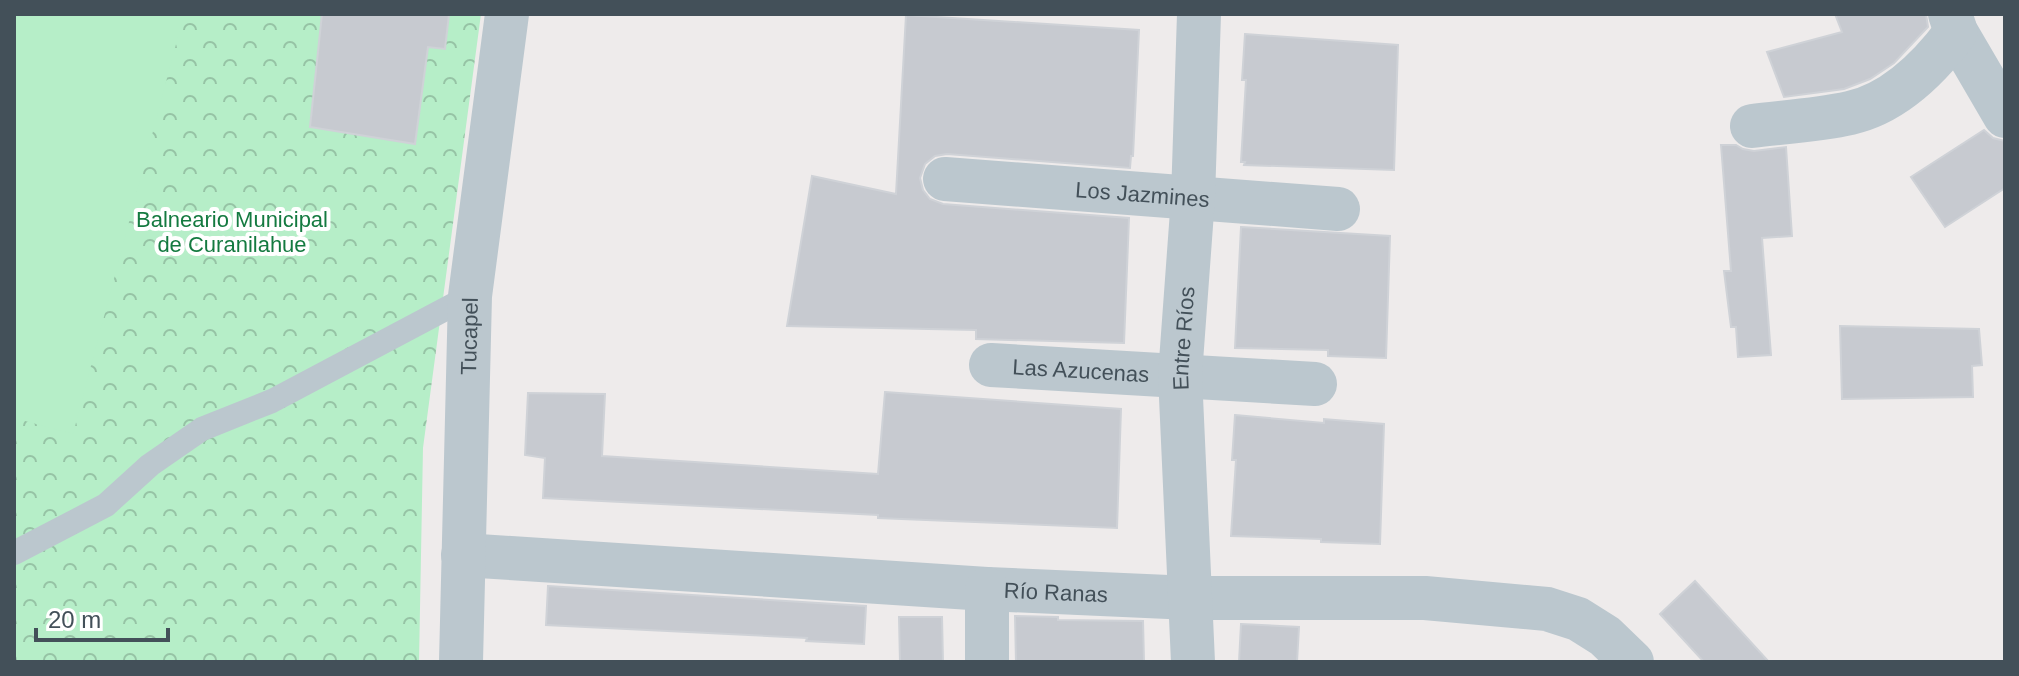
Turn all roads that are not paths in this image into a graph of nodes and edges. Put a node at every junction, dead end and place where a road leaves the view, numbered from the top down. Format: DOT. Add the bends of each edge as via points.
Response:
graph roads {
  1 [pos="507,14"];
  2 [pos="1199,14"];
  3 [pos="1953,23"];
  4 [pos="2005,116"];
  5 [pos="1752,126"];
  6 [pos="945,179"];
  7 [pos="1193,198"];
  8 [pos="1338,209"];
  9 [pos="470,296"];
  10 [pos="991,365"];
  11 [pos="1180,375"];
  12 [pos="1315,384"];
  13 [pos="14,553"];
  14 [pos="463,555"];
  15 [pos="987,589"];
  16 [pos="1191,598"];
  17 [pos="461,662"];
  18 [pos="987,662"];
  19 [pos="1193,662"];
  20 [pos="1632,662"];
  1 -- 9 [label="street, Tucapel"];
  2 -- 7 [label="street, Entre Ríos"];
  3 -- 4 [label="street"];
  3 -- 5 [label="street" via="1937,57 1900,91 1853,112"];
  6 -- 7 [label="street, Los Jazmines"];
  7 -- 8 [label="street, Los Jazmines"];
  7 -- 11 [label="street, Entre Ríos"];
  9 -- 13 [label="lane" via="272,401 202,429 150,465 106,505"];
  9 -- 14 [label="street, Tucapel"];
  10 -- 11 [label="street, Las Azucenas"];
  11 -- 12 [label="street, Las Azucenas"];
  11 -- 16 [label="street, Entre Ríos"];
  14 -- 15 [label="street, Río Ranas"];
  14 -- 17 [label="street, Tucapel"];
  15 -- 16 [label="street, Río Ranas"];
  15 -- 18 [label="street"];
  16 -- 19 [label="street, Entre Ríos"];
  16 -- 20 [label="street, Río Ranas" via="1425,598 1547,609 1578,619"];
}
